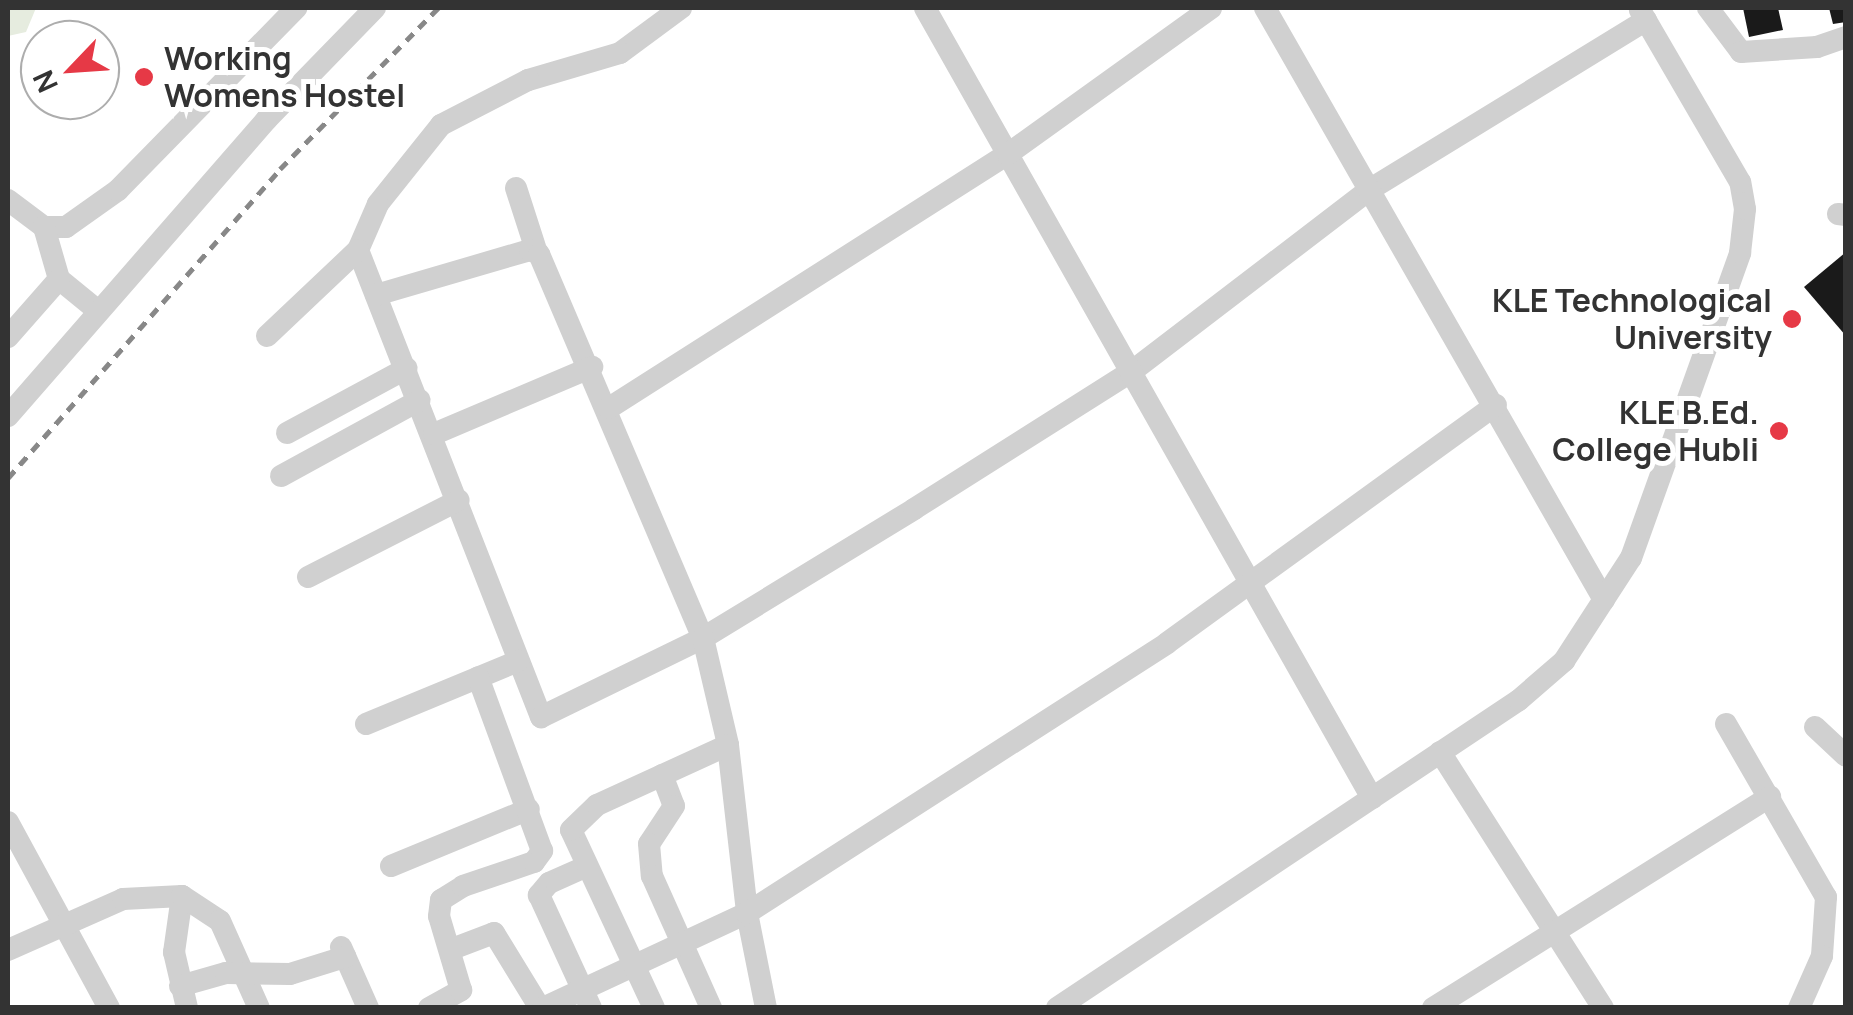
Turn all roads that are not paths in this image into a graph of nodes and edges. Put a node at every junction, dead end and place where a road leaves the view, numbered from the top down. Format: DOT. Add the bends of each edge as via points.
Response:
graph roads {
  1 [pos="296,8"];
  2 [pos="375,8"];
  3 [pos="681,8"];
  4 [pos="925,8"];
  5 [pos="1211,8"];
  6 [pos="1266,8"];
  7 [pos="1708,8"];
  8 [pos="1642,14"];
  9 [pos="1846,37"];
  10 [pos="1008,154"];
  11 [pos="516,188"];
  12 [pos="1369,190"];
  13 [pos="8,200"];
  14 [pos="44,227"];
  15 [pos="358,250"];
  16 [pos="536,250"];
  17 [pos="58,279"];
  18 [pos="376,294"];
  19 [pos="98,310"];
  20 [pos="267,336"];
  21 [pos="8,337"];
  22 [pos="592,367"];
  23 [pos="407,368"];
  24 [pos="1131,372"];
  25 [pos="420,400"];
  26 [pos="1496,405"];
  27 [pos="608,408"];
  28 [pos="8,416"];
  29 [pos="288,432"];
  30 [pos="434,434"];
  31 [pos="280,476"];
  32 [pos="458,500"];
  33 [pos="308,577"];
  34 [pos="1247,584"];
  35 [pos="1604,600"];
  36 [pos="703,638"];
  37 [pos="518,661"];
  38 [pos="478,678"];
  39 [pos="366,724"];
  40 [pos="1726,724"];
  41 [pos="1815,727"];
  42 [pos="728,745"];
  43 [pos="1440,752"];
  44 [pos="1846,756"];
  45 [pos="662,775"];
  46 [pos="1770,797"];
  47 [pos="1372,798"];
  48 [pos="529,809"];
  49 [pos="8,822"];
  50 [pos="391,866"];
  51 [pos="585,867"];
  52 [pos="182,896"];
  53 [pos="747,913"];
  54 [pos="66,921"];
  55 [pos="1554,930"];
  56 [pos="680,943"];
  57 [pos="452,949"];
  58 [pos="8,950"];
  59 [pos="634,964"];
  60 [pos="240,972"];
  61 [pos="184,996"];
  62 [pos="586,998"];
  63 [pos="109,1008"];
  64 [pos="259,1008"];
  65 [pos="368,1008"];
  66 [pos="429,1008"];
  67 [pos="541,1008"];
  68 [pos="654,1008"];
  69 [pos="711,1008"];
  70 [pos="766,1008"];
  71 [pos="1058,1008"];
  72 [pos="1433,1008"];
  73 [pos="1603,1008"];
  74 [pos="1799,1008"];
  1 -- 14 [label="street" via="118,190 66,227"];
  2 -- 19 [label="street"];
  3 -- 15 [label="street" via="620,52 528,80 441,125 378,204"];
  4 -- 10 [label="street"];
  5 -- 10 [label="street"];
  6 -- 12 [label="street"];
  7 -- 9 [label="street" via="1741,52 1817,47"];
  8 -- 12 [label="street"];
  8 -- 35 [label="street" via="1740,182 1744,233 1642,532"];
  10 -- 24 [label="street"];
  10 -- 27 [label="street"];
  11 -- 16 [label="street"];
  12 -- 24 [label="street"];
  12 -- 26 [label="street"];
  13 -- 14 [label="street"];
  14 -- 17 [label="street"];
  15 -- 18 [label="street"];
  15 -- 20 [label="street"];
  16 -- 18 [label="street"];
  16 -- 22 [label="street"];
  17 -- 19 [label="street"];
  17 -- 21 [label="street"];
  18 -- 23 [label="street"];
  19 -- 28 [label="street"];
  22 -- 27 [label="street"];
  22 -- 30 [label="street"];
  23 -- 25 [label="street"];
  23 -- 29 [label="street"];
  24 -- 34 [label="street"];
  24 -- 36 [label="street"];
  25 -- 30 [label="street"];
  25 -- 31 [label="street"];
  26 -- 34 [label="street"];
  26 -- 35 [label="street"];
  27 -- 36 [label="street"];
  30 -- 32 [label="street"];
  32 -- 33 [label="street"];
  32 -- 37 [label="street"];
  34 -- 47 [label="street"];
  34 -- 53 [label="street"];
  35 -- 43 [label="street" via="1549,675"];
  36 -- 37 [label="street" via="547,717 539,715"];
  36 -- 42 [label="street"];
  37 -- 38 [label="street"];
  38 -- 39 [label="street"];
  38 -- 48 [label="street"];
  40 -- 46 [label="street"];
  41 -- 44 [label="street"];
  42 -- 45 [label="street"];
  42 -- 53 [label="street"];
  43 -- 47 [label="street"];
  43 -- 55 [label="street"];
  45 -- 51 [label="street" via="578,820 571,830"];
  45 -- 56 [label="street" via="674,806 654,831 648,854"];
  46 -- 55 [label="street"];
  46 -- 74 [label="street" via="1826,897 1822,956"];
  47 -- 71 [label="street"];
  48 -- 50 [label="street"];
  48 -- 57 [label="street" via="543,843 540,857 441,900 438,916"];
  49 -- 54 [label="street"];
  51 -- 59 [label="street"];
  51 -- 62 [label="street" via="548,883 540,895"];
  52 -- 54 [label="street" via="123,899"];
  52 -- 60 [label="street" via="213,912"];
  52 -- 61 [label="street" via="174,933"];
  53 -- 56 [label="street"];
  53 -- 70 [label="street"];
  54 -- 58 [label="street"];
  54 -- 63 [label="street"];
  55 -- 72 [label="street"];
  55 -- 73 [label="street"];
  56 -- 59 [label="street"];
  56 -- 69 [label="street"];
  57 -- 66 [label="street" via="461,990"];
  57 -- 67 [label="street" via="494,933"];
  59 -- 62 [label="street"];
  59 -- 68 [label="street"];
  60 -- 61 [label="street"];
  60 -- 64 [label="street"];
  60 -- 65 [label="street" via="290,974 342,950"];
  62 -- 67 [label="street"];
}
